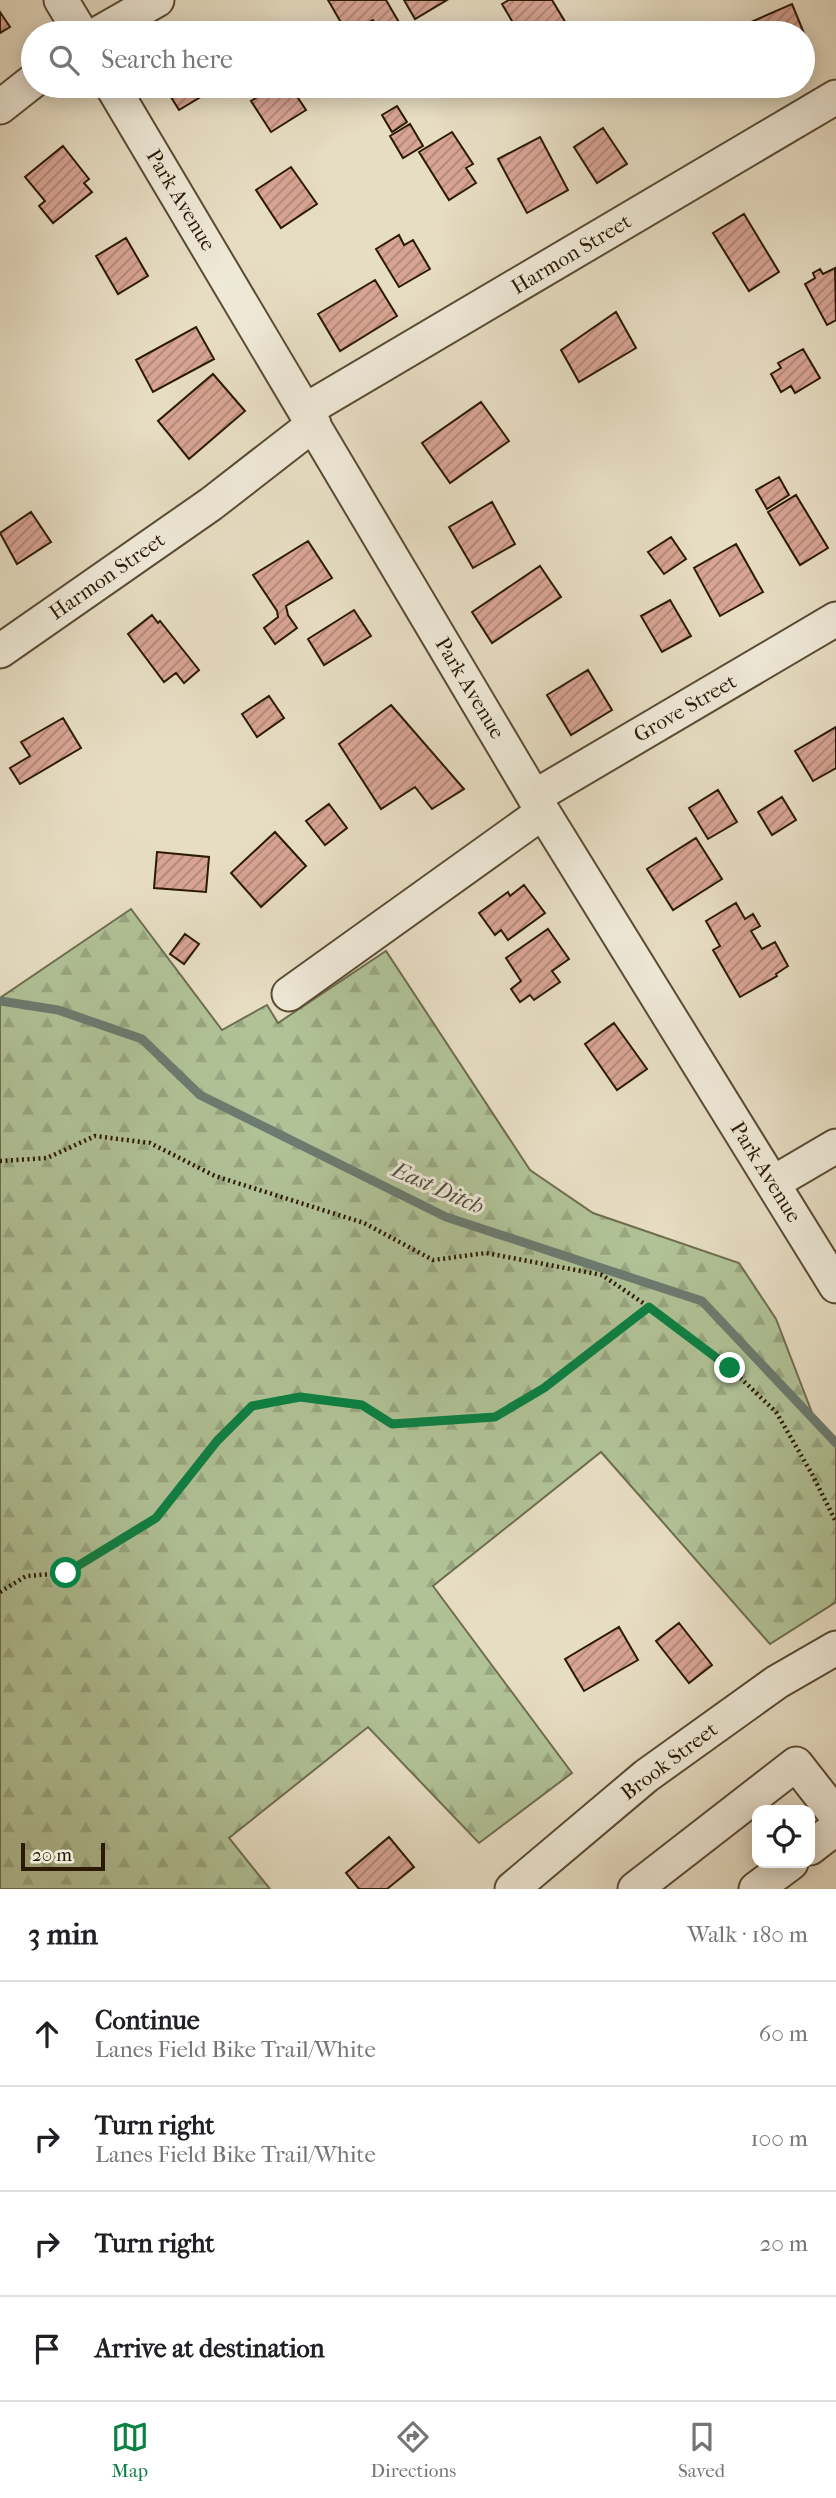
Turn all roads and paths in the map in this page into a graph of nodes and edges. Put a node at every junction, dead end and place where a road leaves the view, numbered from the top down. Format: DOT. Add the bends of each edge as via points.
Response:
graph roads {
  1 [pos="61,0"];
  2 [pos="157,0"];
  3 [pos="74,21"];
  4 [pos="120,21"];
  5 [pos="21,90"];
  6 [pos="836,97"];
  7 [pos="120,98"];
  8 [pos="0,107"];
  9 [pos="310,417"];
  10 [pos="836,620"];
  11 [pos="0,652"];
  12 [pos="538,804"];
  13 [pos="289,994"];
  14 [pos="836,1146"];
  15 [pos="0,1161"];
  16 [pos="773,1183"];
  17 [pos="836,1286"];
  18 [pos="649,1307"];
  19 [pos="836,1522"];
  20 [pos="0,1592"];
  21 [pos="836,1648"];
  22 [pos="836,1815"];
  23 [pos="836,1828"];
  24 [pos="815,1844"];
  25 [pos="784,1868"];
  26 [pos="512,1889"];
  27 [pos="635,1889"];
  28 [pos="756,1889"];
  1 -- 3 [label="street"];
  2 -- 4 [label="street"];
  5 -- 8 [label="street"];
  6 -- 9 [label="street, Harmon Street"];
  7 -- 9 [label="street, Park Avenue"];
  9 -- 11 [label="street, Harmon Street" via="211,504"];
  9 -- 12 [label="street, Park Avenue"];
  10 -- 12 [label="street, Grove Street"];
  12 -- 13 [label="street, Grove Street"];
  12 -- 16 [label="street, Park Avenue"];
  14 -- 16 [label="street"];
  15 -- 18 [label="path" via="47,1157 95,1136 150,1143 215,1176 364,1223 433,1260 486,1252 602,1275"];
  16 -- 17 [label="street, Park Avenue"];
  18 -- 19 [label="path" via="730,1368 776,1412"];
  18 -- 20 [label="path" via="544,1388 495,1417 392,1424 362,1405 300,1397 252,1406 217,1441 156,1518 66,1573 26,1576"];
  21 -- 26 [label="street, Brook Street" via="777,1682 646,1776"];
  22 -- 27 [label="street" via="796,1764"];
  23 -- 24 [label="street"];
  25 -- 28 [label="street"];
}
